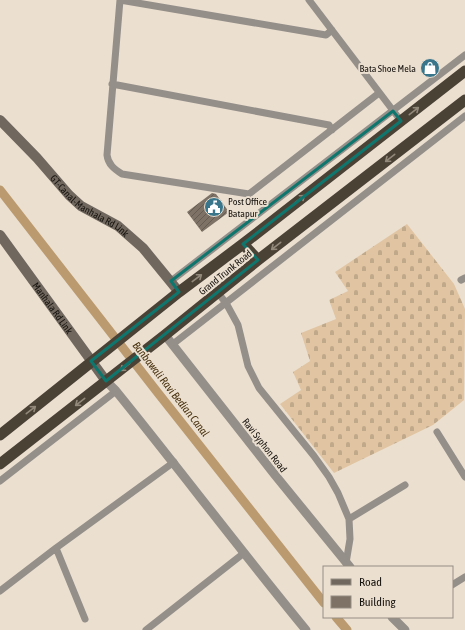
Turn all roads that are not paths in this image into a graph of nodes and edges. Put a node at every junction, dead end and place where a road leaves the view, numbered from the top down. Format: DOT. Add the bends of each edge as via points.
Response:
graph roads {
  1 [pos="120,0"];
  2 [pos="309,0"];
  3 [pos="332,30"];
  4 [pos="465,55"];
  5 [pos="465,71"];
  6 [pos="112,84"];
  7 [pos="379,93"];
  8 [pos="465,100"];
  9 [pos="393,111"];
  10 [pos="464,118"];
  11 [pos="0,120"];
  12 [pos="401,121"];
  13 [pos="332,130"];
  14 [pos="0,235"];
  15 [pos="243,244"];
  16 [pos="258,260"];
  17 [pos="171,281"];
  18 [pos="179,292"];
  19 [pos="218,293"];
  20 [pos="226,303"];
  21 [pos="163,337"];
  22 [pos="173,344"];
  23 [pos="95,358"];
  24 [pos="109,380"];
  25 [pos="116,391"];
  26 [pos="436,432"];
  27 [pos="0,435"];
  28 [pos="174,462"];
  29 [pos="0,464"];
  30 [pos="465,477"];
  31 [pos="0,481"];
  32 [pos="405,485"];
  33 [pos="349,519"];
  34 [pos="56,548"];
  35 [pos="244,553"];
  36 [pos="348,565"];
  37 [pos="465,577"];
  38 [pos="453,584"];
  39 [pos="0,591"];
  40 [pos="396,618"];
  41 [pos="85,619"];
  42 [pos="146,630"];
  43 [pos="306,630"];
  44 [pos="405,630"];
  1 -- 3 [label="street" via="326,35"];
  1 -- 6 [label="street"];
  2 -- 3 [label="street"];
  3 -- 7 [label="street"];
  4 -- 9 [label="street"];
  12 -- 5 [label="highway, Grand Trunk Road, one-way"];
  6 -- 13 [label="street" via="329,125"];
  6 -- 13 [label="street" via="107,159 115,169 128,176 248,194"];
  7 -- 9 [label="street"];
  7 -- 13 [label="street"];
  8 -- 16 [label="highway, Grand Trunk Road, one-way"];
  9 -- 12 [label="street"];
  9 -- 17 [label="street"];
  10 -- 20 [label="street"];
  11 -- 17 [label="main road, GT-Canal-Manhala Rd Link" via="69,195 81,206 128,234"];
  15 -- 12 [label="highway, Grand Trunk Road, one-way"];
  14 -- 23 [label="main road, Manhala Rd Link"];
  15 -- 16 [label="highway"];
  18 -- 15 [label="highway, Grand Trunk Road, one-way"];
  16 -- 19 [label="highway, Grand Trunk Road"];
  17 -- 18 [label="main road, GT-Canal-Manhala Rd Link"];
  18 -- 23 [label="highway, Grand Trunk Road"];
  19 -- 20 [label="street"];
  19 -- 21 [label="highway, Grand Trunk Road"];
  20 -- 22 [label="street"];
  20 -- 33 [label="street" via="238,325 248,366 259,388 330,477"];
  21 -- 22 [label="street, Ravi Syphon Road"];
  21 -- 24 [label="highway, Grand Trunk Road, one-way"];
  22 -- 36 [label="street, Ravi Syphon Road"];
  23 -- 24 [label="main road, Manhala Rd Link"];
  27 -- 23 [label="highway, Grand Trunk Road, one-way"];
  24 -- 25 [label="street"];
  24 -- 29 [label="highway, Grand Trunk Road, one-way"];
  25 -- 28 [label="street"];
  25 -- 31 [label="street"];
  26 -- 30 [label="street"];
  28 -- 34 [label="street"];
  28 -- 35 [label="street"];
  32 -- 33 [label="street"];
  33 -- 36 [label="street"];
  34 -- 39 [label="street"];
  34 -- 41 [label="street"];
  35 -- 42 [label="street"];
  35 -- 43 [label="street"];
  37 -- 38 [label="street"];
  40 -- 44 [label="street"];
}
